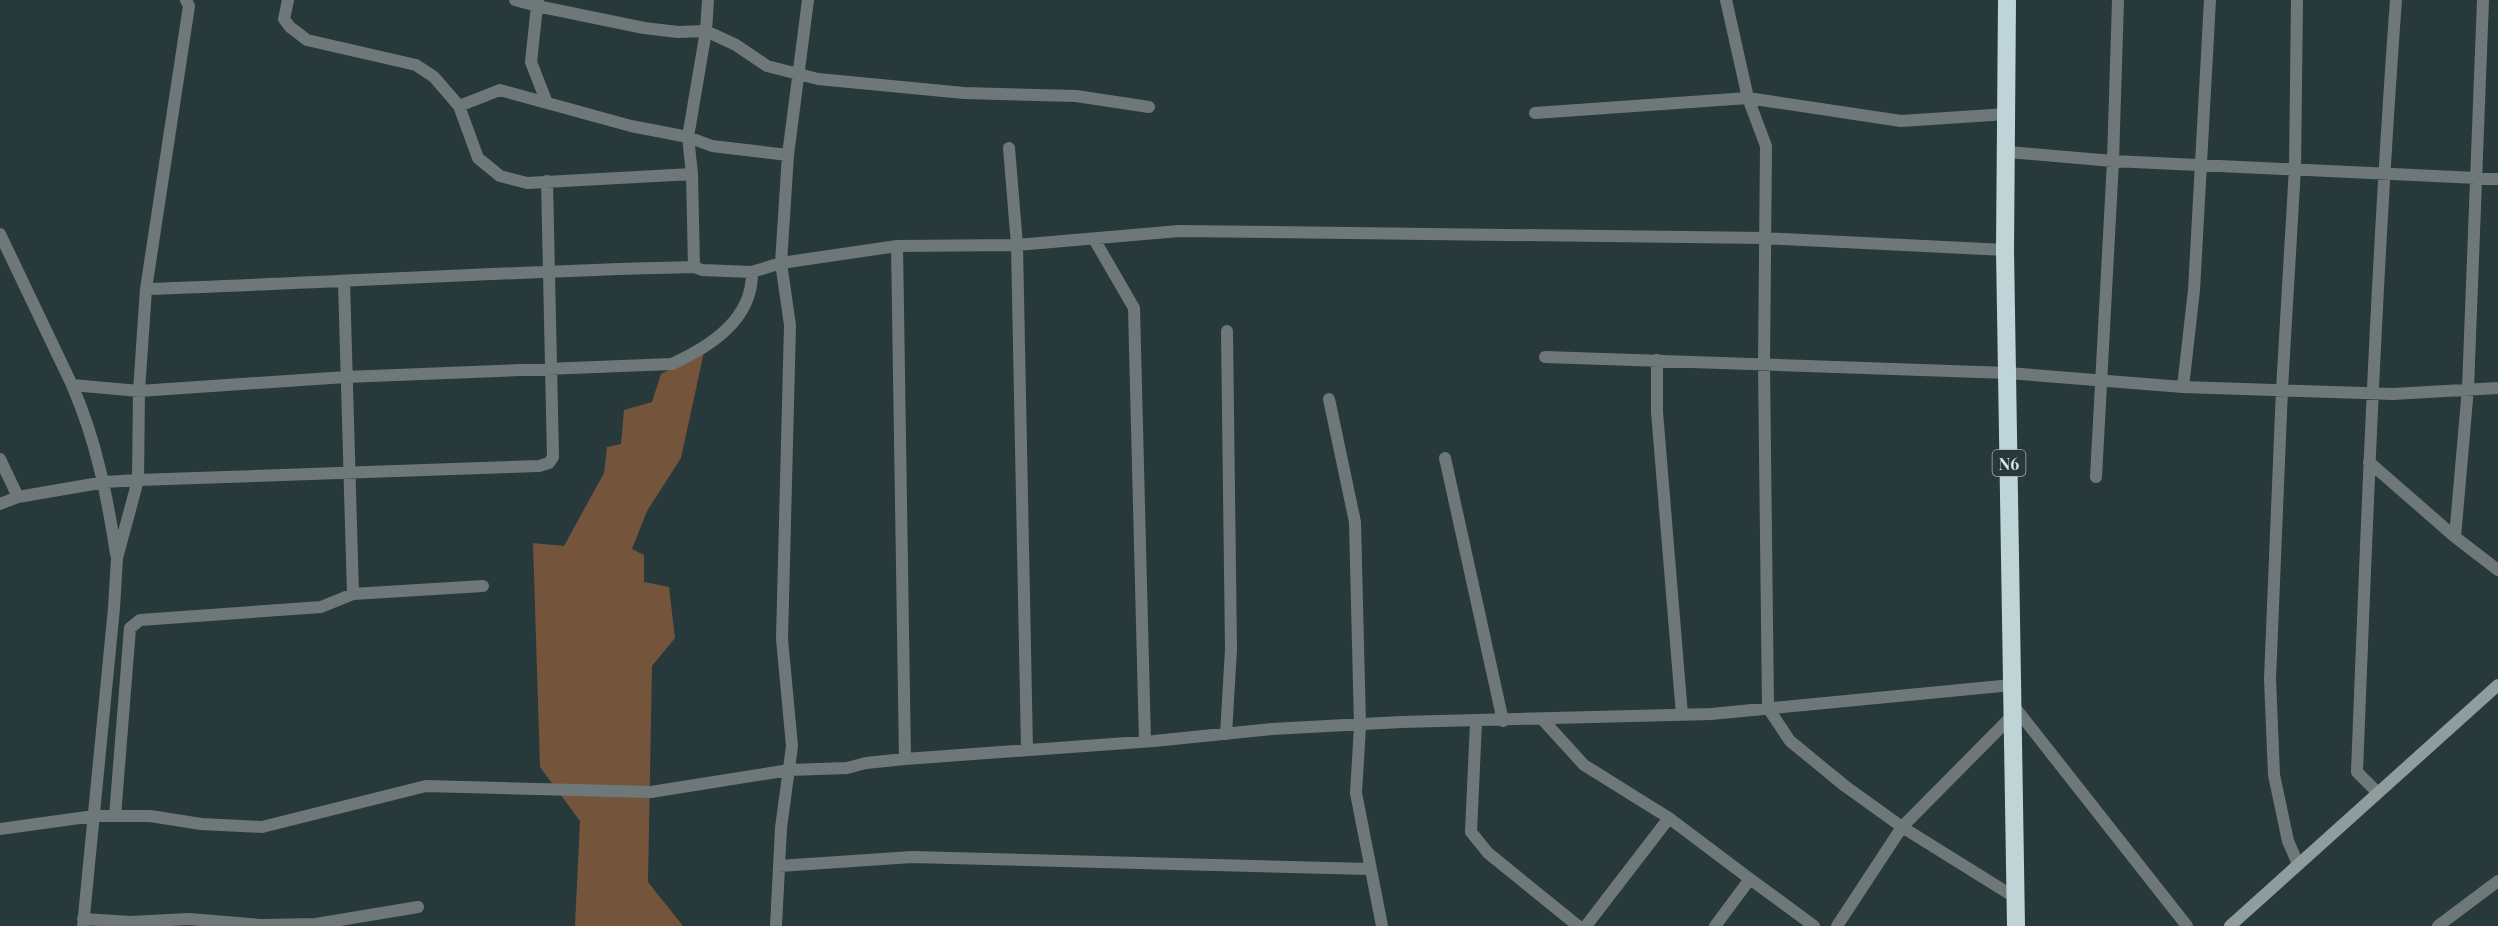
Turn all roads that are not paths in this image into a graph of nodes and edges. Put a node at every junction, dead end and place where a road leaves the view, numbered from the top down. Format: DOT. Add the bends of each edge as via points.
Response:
graph roads {
  1 [pos="288,0"];
  2 [pos="515,0"];
  3 [pos="708,0"];
  4 [pos="808,0"];
  5 [pos="1726,0"];
  6 [pos="2007,0"];
  7 [pos="2118,0"];
  8 [pos="2210,0"];
  9 [pos="2297,0"];
  10 [pos="2396,0"];
  11 [pos="2483,0"];
  12 [pos="189,2"];
  13 [pos="538,3"];
  14 [pos="706,31"];
  15 [pos="799,73"];
  16 [pos="1748,98"];
  17 [pos="547,103"];
  18 [pos="459,106"];
  19 [pos="1149,107"];
  20 [pos="1535,113"];
  21 [pos="2007,114"];
  22 [pos="687,137"];
  23 [pos="1009,148"];
  24 [pos="2008,152"];
  25 [pos="788,155"];
  26 [pos="2113,161"];
  27 [pos="2200,165"];
  28 [pos="2295,168"];
  29 [pos="2383,172"];
  30 [pos="693,174"];
  31 [pos="2475,178"];
  32 [pos="2498,179"];
  33 [pos="547,181"];
  34 [pos="0,234"];
  35 [pos="1765,238"];
  36 [pos="1094,239"];
  37 [pos="1017,244"];
  38 [pos="897,246"];
  39 [pos="2005,250"];
  40 [pos="781,263"];
  41 [pos="694,267"];
  42 [pos="548,270"];
  43 [pos="752,272"];
  44 [pos="344,282"];
  45 [pos="146,289"];
  46 [pos="1227,331"];
  47 [pos="1545,357"];
  48 [pos="1657,360"];
  49 [pos="1764,365"];
  50 [pos="552,370"];
  51 [pos="2008,374"];
  52 [pos="346,377"];
  53 [pos="2101,379"];
  54 [pos="72,385"];
  55 [pos="2183,387"];
  56 [pos="2468,388"];
  57 [pos="2498,388"];
  58 [pos="2282,389"];
  59 [pos="139,391"];
  60 [pos="2372,393"];
  61 [pos="1329,399"];
  62 [pos="1445,458"];
  63 [pos="0,459"];
  64 [pos="2369,462"];
  65 [pos="348,472"];
  66 [pos="2097,477"];
  67 [pos="138,480"];
  68 [pos="105,482"];
  69 [pos="18,497"];
  70 [pos="0,504"];
  71 [pos="2455,537"];
  72 [pos="117,558"];
  73 [pos="2498,570"];
  74 [pos="483,586"];
  75 [pos="353,594"];
  76 [pos="2012,685"];
  77 [pos="2498,685"];
  78 [pos="1768,708"];
  79 [pos="2013,710"];
  80 [pos="1682,715"];
  81 [pos="1543,720"];
  82 [pos="1503,721"];
  83 [pos="1476,722"];
  84 [pos="1360,726"];
  85 [pos="1226,734"];
  86 [pos="1145,742"];
  87 [pos="1027,749"];
  88 [pos="905,759"];
  89 [pos="789,770"];
  90 [pos="2377,792"];
  91 [pos="94,816"];
  92 [pos="115,816"];
  93 [pos="1669,818"];
  94 [pos="1902,827"];
  95 [pos="0,829"];
  96 [pos="2298,864"];
  97 [pos="779,866"];
  98 [pos="1369,869"];
  99 [pos="1750,879"];
  100 [pos="2498,881"];
  101 [pos="2016,898"];
  102 [pos="418,908"];
  103 [pos="83,923"];
  104 [pos="776,926"];
  105 [pos="1381,926"];
  106 [pos="1578,926"];
  107 [pos="1586,926"];
  108 [pos="1715,926"];
  109 [pos="1814,926"];
  110 [pos="1837,926"];
  111 [pos="2016,926"];
  112 [pos="2187,926"];
  113 [pos="2230,926"];
  114 [pos="2439,926"];
  1 -- 18 [label="street" via="284,19 307,40 416,65 434,77"];
  2 -- 13 [label="street"];
  3 -- 14 [label="street"];
  4 -- 15 [label="street"];
  5 -- 16 [label="street"];
  6 -- 21 [label="highway, N6"];
  7 -- 26 [label="street"];
  8 -- 27 [label="street"];
  9 -- 28 [label="street"];
  10 -- 29 [label="street"];
  11 -- 31 [label="street"];
  12 -- 45 [label="street"];
  13 -- 14 [label="street" via="644,28"];
  13 -- 17 [label="street" via="531,62"];
  14 -- 15 [label="street" via="767,66"];
  14 -- 22 [label="street"];
  15 -- 19 [label="street" via="818,79 964,93 1076,96"];
  15 -- 25 [label="street"];
  16 -- 20 [label="street"];
  16 -- 21 [label="street" via="1901,121"];
  16 -- 35 [label="street" via="1766,146"];
  17 -- 18 [label="street" via="500,90"];
  17 -- 22 [label="street"];
  18 -- 33 [label="street" via="478,158 500,176 527,183"];
  21 -- 24 [label="highway, N6"];
  22 -- 25 [label="street" via="734,151"];
  22 -- 30 [label="street"];
  23 -- 37 [label="street"];
  24 -- 26 [label="street"];
  24 -- 39 [label="highway, N6"];
  25 -- 40 [label="street"];
  26 -- 27 [label="street"];
  26 -- 53 [label="street"];
  27 -- 28 [label="street"];
  27 -- 55 [label="street" via="2194,290"];
  28 -- 29 [label="street"];
  28 -- 58 [label="street"];
  29 -- 31 [label="street"];
  29 -- 60 [label="street"];
  30 -- 33 [label="street"];
  30 -- 41 [label="street"];
  31 -- 32 [label="street"];
  31 -- 56 [label="street"];
  33 -- 42 [label="street"];
  34 -- 54 [label="street"];
  35 -- 36 [label="street" via="1179,231"];
  35 -- 39 [label="street"];
  35 -- 49 [label="street"];
  36 -- 37 [label="street"];
  36 -- 86 [label="street" via="1134,308"];
  37 -- 38 [label="street"];
  37 -- 87 [label="street"];
  38 -- 40 [label="street"];
  38 -- 88 [label="street"];
  39 -- 51 [label="highway, N6"];
  40 -- 43 [label="street"];
  40 -- 89 [label="street" via="790,325 782,639 792,746"];
  41 -- 42 [label="street"];
  41 -- 43 [label="street"];
  42 -- 44 [label="street"];
  42 -- 50 [label="street"];
  43 -- 50 [label="street" via="752,291 741,314 693,354 672,363"];
  44 -- 45 [label="street"];
  44 -- 52 [label="street"];
  45 -- 59 [label="street"];
  46 -- 85 [label="street" via="1231,650"];
  47 -- 48 [label="street"];
  48 -- 49 [label="street"];
  48 -- 80 [label="street" via="1657,412"];
  49 -- 51 [label="street"];
  49 -- 78 [label="street"];
  50 -- 52 [label="street"];
  50 -- 65 [label="street" via="553,457 549,463"];
  51 -- 53 [label="street"];
  51 -- 76 [label="highway, N6"];
  52 -- 59 [label="street"];
  52 -- 65 [label="street"];
  53 -- 55 [label="street"];
  53 -- 66 [label="street"];
  54 -- 59 [label="street"];
  54 -- 68 [label="street"];
  55 -- 58 [label="street"];
  56 -- 57 [label="street"];
  56 -- 60 [label="street"];
  56 -- 71 [label="street"];
  58 -- 60 [label="street"];
  58 -- 96 [label="street" via="2271,701 2274,775 2288,841"];
  59 -- 67 [label="street"];
  60 -- 64 [label="street"];
  61 -- 84 [label="street" via="1355,522"];
  62 -- 82 [label="street"];
  63 -- 69 [label="street"];
  64 -- 71 [label="street"];
  64 -- 90 [label="street" via="2357,772"];
  65 -- 67 [label="street"];
  65 -- 75 [label="street"];
  67 -- 68 [label="street"];
  67 -- 72 [label="street"];
  68 -- 69 [label="street"];
  68 -- 72 [label="street"];
  69 -- 70 [label="street"];
  71 -- 73 [label="street"];
  72 -- 91 [label="street"];
  74 -- 75 [label="street"];
  75 -- 92 [label="street" via="321,607 140,620 130,628"];
  76 -- 78 [label="street"];
  76 -- 79 [label="highway, N6"];
  77 -- 90 [label="main road"];
  78 -- 80 [label="street"];
  78 -- 94 [label="street" via="1790,741"];
  79 -- 94 [label="street"];
  79 -- 101 [label="highway, N6"];
  79 -- 112 [label="street"];
  80 -- 81 [label="street"];
  81 -- 82 [label="street"];
  81 -- 93 [label="street" via="1584,765"];
  82 -- 83 [label="street"];
  83 -- 84 [label="street"];
  83 -- 106 [label="street" via="1471,832 1488,853"];
  84 -- 85 [label="street"];
  84 -- 98 [label="street" via="1356,793"];
  85 -- 86 [label="street"];
  86 -- 87 [label="street"];
  87 -- 88 [label="street"];
  88 -- 89 [label="street" via="848,768"];
  89 -- 92 [label="street" via="651,792 426,786 262,827"];
  89 -- 97 [label="street"];
  90 -- 96 [label="main road"];
  91 -- 92 [label="street"];
  91 -- 95 [label="street"];
  91 -- 103 [label="street"];
  93 -- 99 [label="street"];
  93 -- 107 [label="street"];
  94 -- 101 [label="street"];
  94 -- 110 [label="street"];
  96 -- 113 [label="main road"];
  97 -- 98 [label="street" via="912,857"];
  97 -- 104 [label="street"];
  98 -- 105 [label="street"];
  99 -- 108 [label="street"];
  99 -- 109 [label="street"];
  100 -- 114 [label="street"];
  101 -- 111 [label="highway, N6"];
  102 -- 103 [label="street" via="316,924 261,925 189,919"];
}
